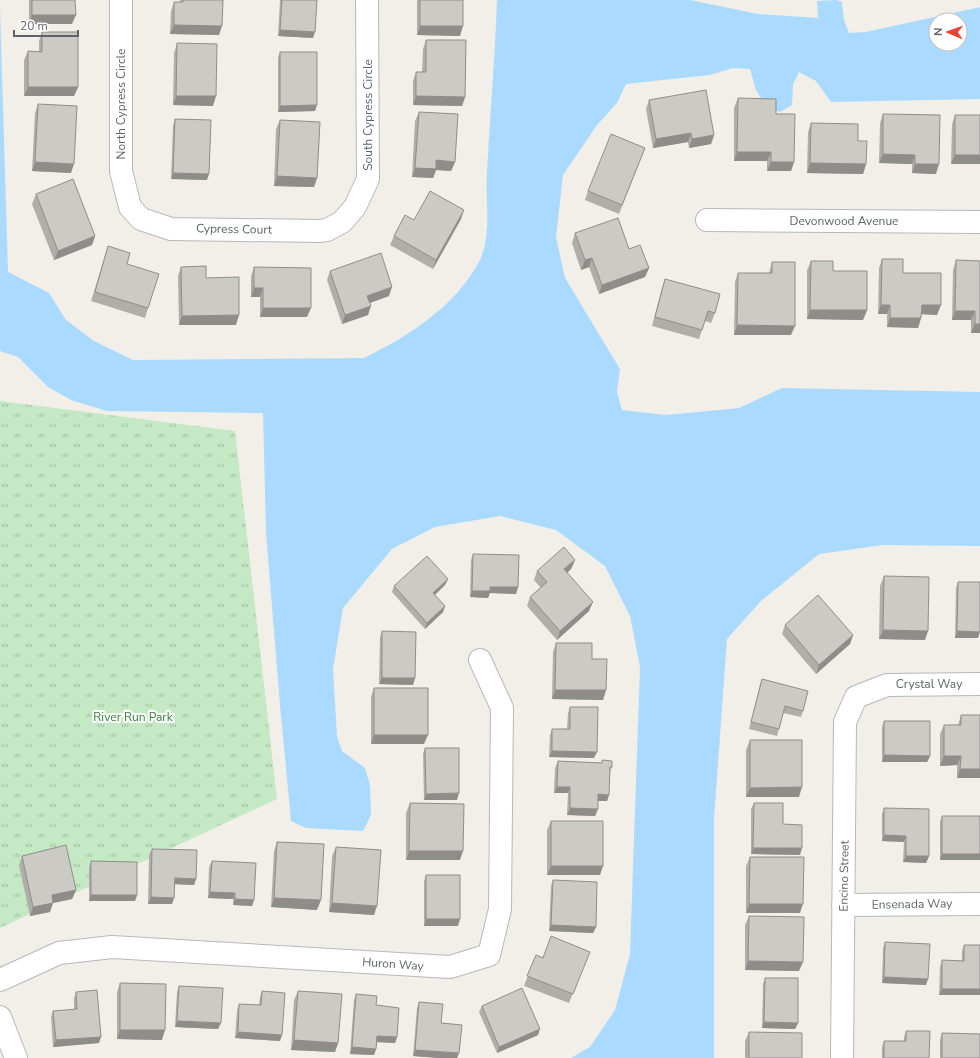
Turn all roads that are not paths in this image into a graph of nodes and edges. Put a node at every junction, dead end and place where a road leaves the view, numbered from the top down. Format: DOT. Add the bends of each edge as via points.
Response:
graph roads {
  1 [pos="121,0"];
  2 [pos="367,0"];
  3 [pos="130,207"];
  4 [pos="707,220"];
  5 [pos="342,222"];
  6 [pos="980,222"];
  7 [pos="480,660"];
  8 [pos="980,684"];
  9 [pos="856,697"];
  10 [pos="980,904"];
  11 [pos="843,905"];
  12 [pos="0,980"];
  13 [pos="0,1017"];
  14 [pos="16,1058"];
  15 [pos="842,1058"];
  1 -- 3 [label="street, North Cypress Circle" via="121,171"];
  2 -- 5 [label="street, South Cypress Circle" via="368,179 355,207"];
  3 -- 5 [label="street, Cypress Court" via="141,219 171,229 328,230"];
  4 -- 6 [label="street, Devonwood Avenue"];
  7 -- 12 [label="street, Huron Way" via="502,708 500,909 489,955 450,967 112,947 59,954"];
  8 -- 9 [label="street, Crystal Way" via="887,685"];
  9 -- 11 [label="street, Encino Street" via="845,722"];
  10 -- 11 [label="street, Ensenada Way"];
  11 -- 15 [label="street, Encino Street"];
  13 -- 14 [label="street"];
}
